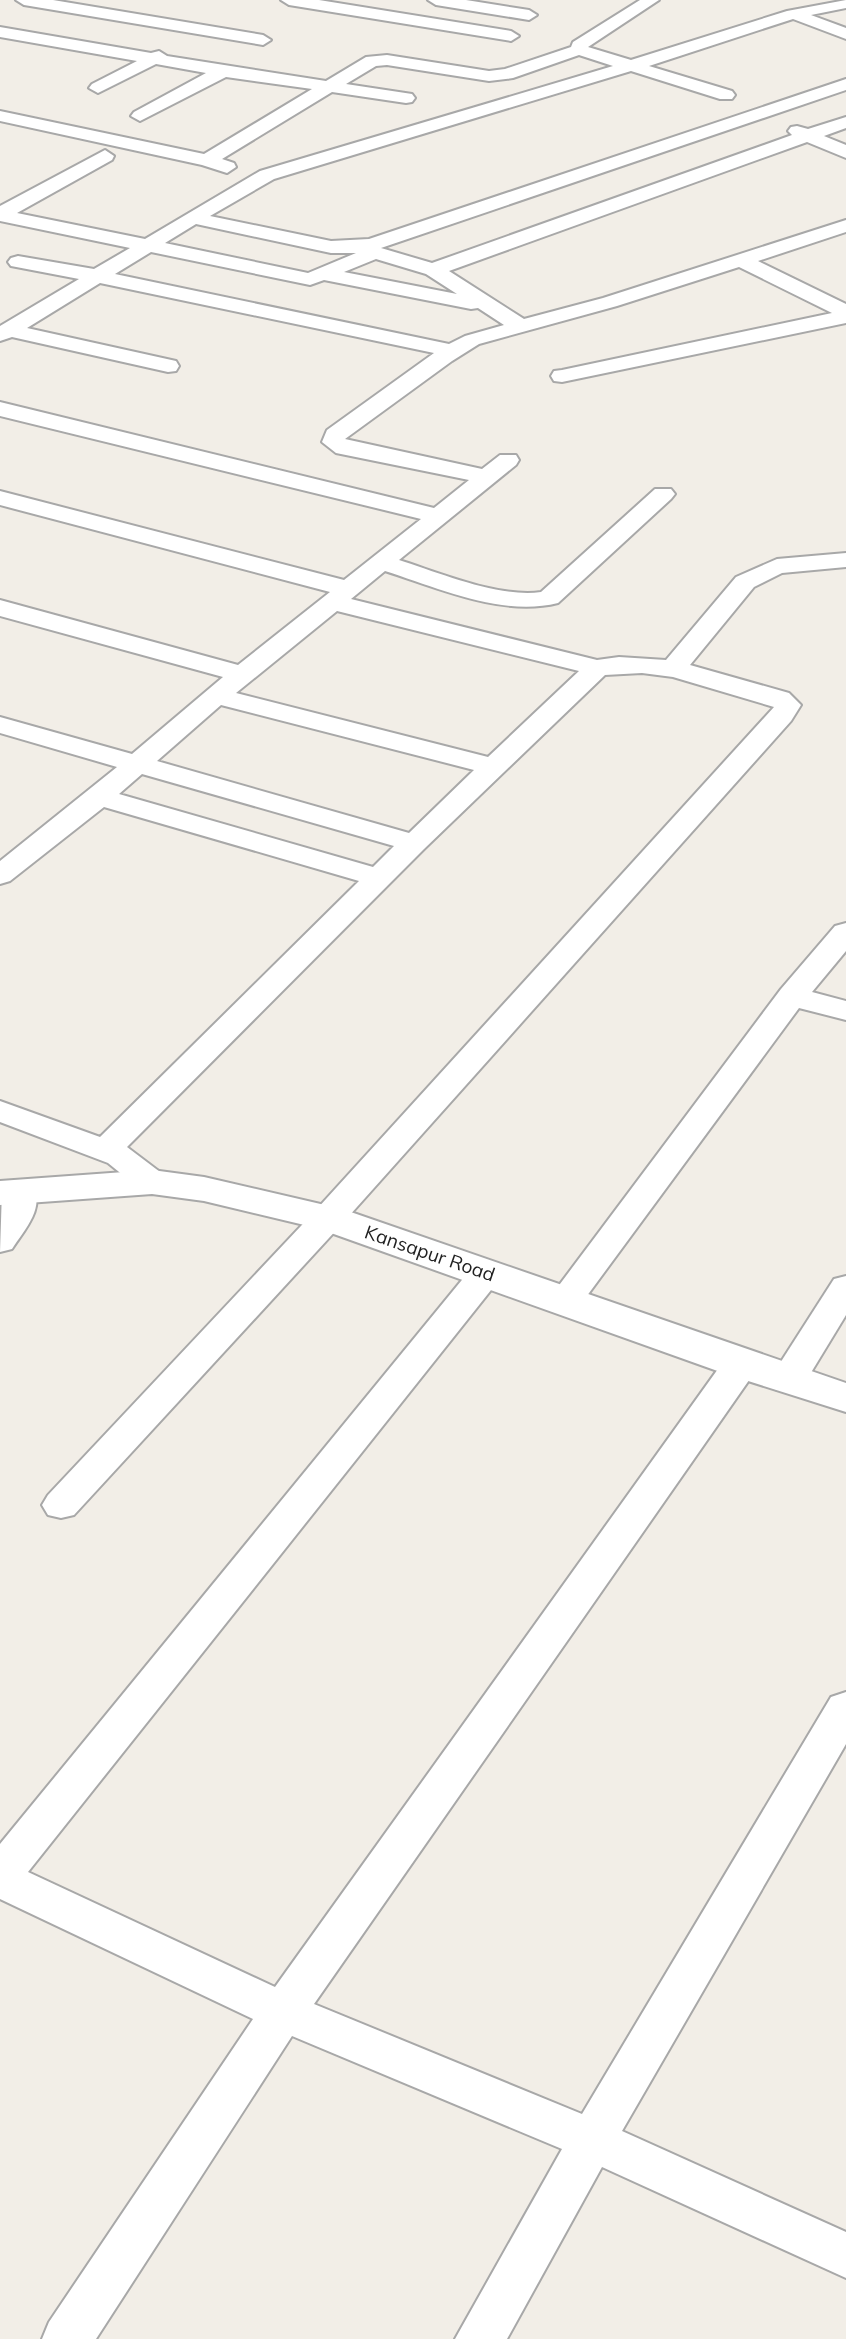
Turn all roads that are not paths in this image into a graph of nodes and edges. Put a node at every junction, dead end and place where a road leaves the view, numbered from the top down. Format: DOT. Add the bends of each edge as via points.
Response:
graph roads {
  1 [pos="24,0"];
  2 [pos="289,0"];
  3 [pos="386,0"];
  4 [pos="436,0"];
  5 [pos="651,0"];
  6 [pos="761,3"];
  7 [pos="846,3"];
  8 [pos="365,13"];
  9 [pos="793,14"];
  10 [pos="529,15"];
  11 [pos="230,19"];
  12 [pos="207,30"];
  13 [pos="0,32"];
  14 [pos="846,34"];
  15 [pos="511,36"];
  16 [pos="30,37"];
  17 [pos="263,40"];
  18 [pos="579,50"];
  19 [pos="0,51"];
  20 [pos="154,59"];
  21 [pos="631,66"];
  22 [pos="223,71"];
  23 [pos="846,83"];
  24 [pos="328,86"];
  25 [pos="98,88"];
  26 [pos="726,95"];
  27 [pos="406,98"];
  28 [pos="757,114"];
  29 [pos="0,116"];
  30 [pos="140,116"];
  31 [pos="846,122"];
  32 [pos="807,135"];
  33 [pos="846,152"];
  34 [pos="105,156"];
  35 [pos="207,160"];
  36 [pos="254,181"];
  37 [pos="0,214"];
  38 [pos="193,218"];
  39 [pos="844,229"];
  40 [pos="150,244"];
  41 [pos="366,250"];
  42 [pos="742,261"];
  43 [pos="18,262"];
  44 [pos="433,270"];
  45 [pos="322,274"];
  46 [pos="97,276"];
  47 [pos="490,306"];
  48 [pos="522,327"];
  49 [pos="4,332"];
  50 [pos="452,351"];
  51 [pos="168,366"];
  52 [pos="562,376"];
  53 [pos="0,409"];
  54 [pos="508,460"];
  55 [pos="486,477"];
  56 [pos="663,494"];
  57 [pos="0,498"];
  58 [pos="439,516"];
  59 [pos="846,560"];
  60 [pos="382,562"];
  61 [pos="341,596"];
  62 [pos="0,608"];
  63 [pos="597,668"];
  64 [pos="672,670"];
  65 [pos="244,675"];
  66 [pos="216,696"];
  67 [pos="0,725"];
  68 [pos="136,763"];
  69 [pos="495,767"];
  70 [pos="99,797"];
  71 [pos="414,842"];
  72 [pos="4,866"];
  73 [pos="380,878"];
  74 [pos="846,932"];
  75 [pos="792,996"];
  76 [pos="846,1011"];
  77 [pos="0,1111"];
  78 [pos="106,1150"];
  79 [pos="152,1182"];
  80 [pos="9,1191"];
  81 [pos="328,1219"];
  82 [pos="0,1241"];
  83 [pos="487,1272"];
  84 [pos="846,1287"];
  85 [pos="566,1300"];
  86 [pos="740,1364"];
  87 [pos="788,1380"];
  88 [pos="846,1398"];
  89 [pos="61,1506"];
  90 [pos="846,1708"];
  91 [pos="0,1877"];
  92 [pos="283,2012"];
  93 [pos="592,2140"];
  94 [pos="846,2256"];
  95 [pos="67,2339"];
  96 [pos="480,2339"];
  1 -- 12 [label="street"];
  2 -- 8 [label="street"];
  3 -- 8 [label="street"];
  4 -- 10 [label="street"];
  5 -- 18 [label="street"];
  6 -- 9 [label="street"];
  7 -- 9 [label="street"];
  8 -- 15 [label="street"];
  9 -- 14 [label="street"];
  9 -- 21 [label="street"];
  11 -- 12 [label="street"];
  12 -- 17 [label="street"];
  12 -- 20 [label="street"];
  13 -- 16 [label="street"];
  16 -- 19 [label="street"];
  16 -- 20 [label="street"];
  18 -- 21 [label="street"];
  18 -- 24 [label="street" via="489,76 380,60"];
  20 -- 22 [label="street"];
  20 -- 25 [label="street"];
  21 -- 26 [label="street"];
  21 -- 36 [label="street"];
  22 -- 24 [label="street"];
  22 -- 30 [label="street"];
  23 -- 28 [label="street"];
  24 -- 27 [label="street"];
  24 -- 35 [label="street"];
  28 -- 32 [label="street"];
  28 -- 41 [label="street"];
  29 -- 35 [label="street"];
  31 -- 32 [label="street"];
  32 -- 33 [label="street"];
  32 -- 44 [label="street"];
  34 -- 37 [label="street"];
  35 -- 36 [label="street"];
  36 -- 38 [label="street"];
  37 -- 40 [label="street"];
  38 -- 40 [label="street"];
  38 -- 41 [label="street" via="306,243"];
  39 -- 42 [label="street"];
  40 -- 45 [label="street" via="310,279"];
  40 -- 46 [label="street"];
  41 -- 44 [label="street"];
  41 -- 45 [label="street"];
  42 -- 48 [label="street"];
  42 -- 52 [label="street" via="841,309 844,317"];
  43 -- 46 [label="street"];
  44 -- 47 [label="street"];
  45 -- 47 [label="street"];
  46 -- 49 [label="street"];
  46 -- 50 [label="street"];
  47 -- 48 [label="street"];
  48 -- 50 [label="street" via="472,340"];
  49 -- 51 [label="street"];
  50 -- 55 [label="street" via="335,435 333,442"];
  53 -- 58 [label="street"];
  54 -- 55 [label="street"];
  55 -- 58 [label="street"];
  56 -- 60 [label="street" via="542,600 511,599"];
  57 -- 61 [label="street"];
  58 -- 60 [label="street"];
  59 -- 64 [label="street" via="777,566 758,574 738,589"];
  60 -- 61 [label="street"];
  61 -- 63 [label="street"];
  61 -- 65 [label="street"];
  62 -- 65 [label="street"];
  63 -- 64 [label="street" via="637,663"];
  63 -- 69 [label="street"];
  64 -- 81 [label="street" via="788,705"];
  65 -- 66 [label="street"];
  66 -- 68 [label="street"];
  66 -- 69 [label="street"];
  67 -- 68 [label="street"];
  68 -- 70 [label="street"];
  68 -- 71 [label="street"];
  69 -- 71 [label="street"];
  70 -- 72 [label="street"];
  70 -- 73 [label="street"];
  71 -- 73 [label="street"];
  73 -- 78 [label="street"];
  74 -- 75 [label="street"];
  75 -- 76 [label="street"];
  75 -- 85 [label="street"];
  77 -- 78 [label="street"];
  78 -- 79 [label="street" via="133,1164"];
  79 -- 80 [label="street, Kansapur Road"];
  79 -- 81 [label="street, Kansapur Road" via="204,1189"];
  80 -- 82 [label="street" via="19,1213"];
  81 -- 83 [label="street, Kansapur Road"];
  81 -- 89 [label="street"];
  83 -- 85 [label="street, Kansapur Road"];
  83 -- 91 [label="street"];
  84 -- 87 [label="street"];
  85 -- 86 [label="street, Kansapur Road"];
  86 -- 87 [label="street, Kansapur Road"];
  86 -- 92 [label="street"];
  87 -- 88 [label="street, Kansapur Road"];
  90 -- 93 [label="street"];
  91 -- 92 [label="street"];
  92 -- 93 [label="street"];
  92 -- 95 [label="street"];
  93 -- 94 [label="street"];
  93 -- 96 [label="street"];
}
